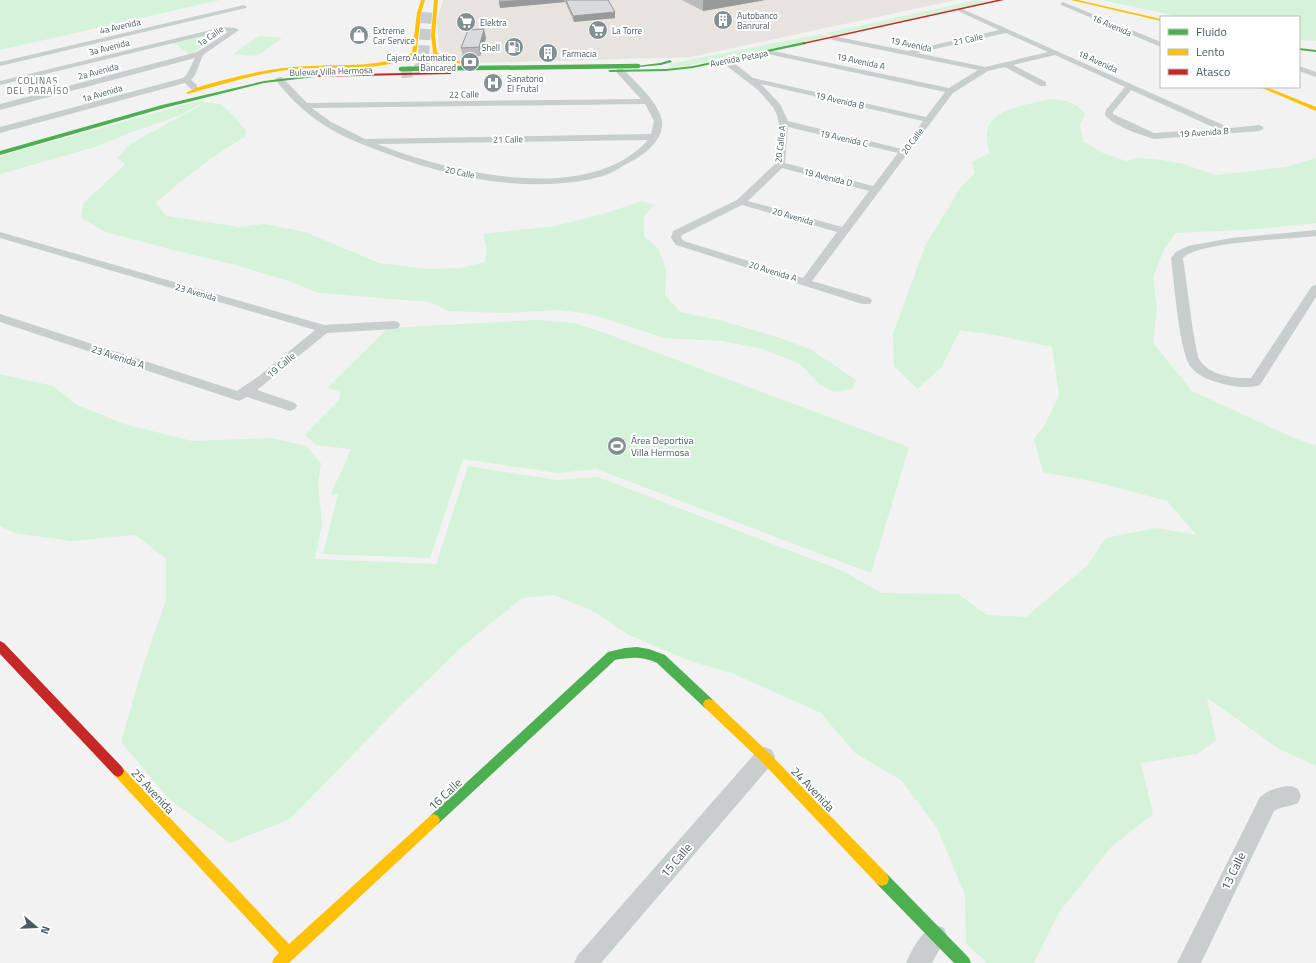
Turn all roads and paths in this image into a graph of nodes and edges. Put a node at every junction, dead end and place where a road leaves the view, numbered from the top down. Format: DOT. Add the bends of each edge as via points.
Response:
graph roads {
  1 [pos="436,0"];
  2 [pos="965,0"];
  3 [pos="1002,0"];
  4 [pos="1073,0"];
  5 [pos="1095,0"];
  6 [pos="428,2"];
  7 [pos="1062,4"];
  8 [pos="1108,5"];
  9 [pos="244,7"];
  10 [pos="960,10"];
  11 [pos="1167,16"];
  12 [pos="1160,20"];
  13 [pos="223,29"];
  14 [pos="1006,31"];
  15 [pos="821,32"];
  16 [pos="833,38"];
  17 [pos="1300,42"];
  18 [pos="1316,44"];
  19 [pos="1160,45"];
  20 [pos="1300,49"];
  21 [pos="1316,50"];
  22 [pos="768,52"];
  23 [pos="906,53"];
  24 [pos="1055,53"];
  25 [pos="84,54"];
  26 [pos="200,54"];
  27 [pos="439,56"];
  28 [pos="415,58"];
  29 [pos="670,61"];
  30 [pos="726,61"];
  31 [pos="0,64"];
  32 [pos="461,64"];
  33 [pos="1005,64"];
  34 [pos="1300,68"];
  35 [pos="985,69"];
  36 [pos="454,71"];
  37 [pos="620,71"];
  38 [pos="47,72"];
  39 [pos="356,72"];
  40 [pos="470,72"];
  41 [pos="1316,75"];
  42 [pos="279,79"];
  43 [pos="186,80"];
  44 [pos="752,80"];
  45 [pos="264,82"];
  46 [pos="0,83"];
  47 [pos="1043,84"];
  48 [pos="1130,86"];
  49 [pos="1264,88"];
  50 [pos="65,90"];
  51 [pos="192,91"];
  52 [pos="950,91"];
  53 [pos="38,97"];
  54 [pos="646,101"];
  55 [pos="306,106"];
  56 [pos="0,107"];
  57 [pos="1316,109"];
  58 [pos="57,115"];
  59 [pos="928,120"];
  60 [pos="784,124"];
  61 [pos="1260,128"];
  62 [pos="0,130"];
  63 [pos="1228,130"];
  64 [pos="654,137"];
  65 [pos="362,141"];
  66 [pos="0,146"];
  67 [pos="904,152"];
  68 [pos="0,153"];
  69 [pos="780,165"];
  70 [pos="876,190"];
  71 [pos="741,202"];
  72 [pos="845,231"];
  73 [pos="1316,233"];
  74 [pos="0,235"];
  75 [pos="680,243"];
  76 [pos="806,281"];
  77 [pos="1316,288"];
  78 [pos="866,301"];
  79 [pos="0,318"];
  80 [pos="394,325"];
  81 [pos="324,329"];
  82 [pos="242,394"];
  83 [pos="290,406"];
  84 [pos="2,649"];
  85 [pos="632,652"];
  86 [pos="765,757"];
  87 [pos="1291,796"];
  88 [pos="936,936"];
  89 [pos="289,954"];
  90 [pos="279,963"];
  91 [pos="586,963"];
  92 [pos="918,963"];
  93 [pos="964,963"];
  94 [pos="1189,963"];
  1 -- 27 [label="main road" via="433,34 434,50"];
  2 -- 15 [label="main road, Avenida Petapa"];
  3 -- 10 [label="main road, Avenida Petapa"];
  4 -- 8 [label="main road"];
  5 -- 8 [label="main road"];
  6 -- 28 [label="main road" via="419,13"];
  7 -- 19 [label="street, 16 Avenida"];
  8 -- 11 [label="main road"];
  8 -- 12 [label="main road"];
  9 -- 25 [label="street, 4a Avenida"];
  10 -- 14 [label="street, 18 Avenida"];
  10 -- 16 [label="main road, Avenida Petapa"];
  13 -- 25 [label="street, 3a Avenida"];
  13 -- 26 [label="street, 1a Calle" via="235,30"];
  14 -- 23 [label="street, 21 Calle"];
  14 -- 24 [label="street, 18 Avenida"];
  15 -- 16 [label="main road"];
  15 -- 29 [label="main road, Avenida Petapa"];
  16 -- 22 [label="main road, Avenida Petapa"];
  16 -- 23 [label="street, 19 Avenida"];
  17 -- 18 [label="main road"];
  20 -- 21 [label="main road"];
  22 -- 30 [label="main road, Avenida Petapa"];
  22 -- 52 [label="street, 19 Avenida A"];
  23 -- 35 [label="street, 19 Avenida"];
  24 -- 33 [label="street, 20 Calle"];
  24 -- 48 [label="street, 18 Avenida"];
  25 -- 31 [label="street, 4a Avenida"];
  25 -- 38 [label="street, 3a Avenida"];
  26 -- 43 [label="street, 1a Calle" via="191,75"];
  26 -- 50 [label="street, 2a Avenida"];
  27 -- 28 [label="main road" via="429,62"];
  27 -- 32 [label="main road, Avenida Petapa"];
  28 -- 36 [label="main road" via="432,67"];
  28 -- 51 [label="main road" via="386,66 314,67 278,71"];
  29 -- 32 [label="main road, Avenida Petapa"];
  29 -- 51 [label="main road, Bulevar Villa Hermosa, bridge" via="638,66 302,71"];
  30 -- 37 [label="main road, Avenida Petapa" via="679,69"];
  30 -- 44 [label="street, 20 Calle A"];
  32 -- 36 [label="main road" via="454,67"];
  33 -- 35 [label="street, 20 Calle"];
  33 -- 47 [label="street"];
  34 -- 41 [label="street"];
  35 -- 52 [label="street, 20 Calle"];
  36 -- 40 [label="main road"];
  37 -- 40 [label="main road, Avenida Petapa"];
  37 -- 54 [label="street"];
  38 -- 46 [label="street, 3a Avenida"];
  38 -- 50 [label="street"];
  39 -- 45 [label="main road" via="296,75"];
  40 -- 42 [label="main road, Bulevar Villa Hermosa" via="304,76"];
  42 -- 45 [label="main road, Bulevar Villa Hermosa"];
  42 -- 55 [label="street, 20 Calle" via="289,92"];
  43 -- 51 [label="street"];
  43 -- 58 [label="street, 1a Avenida"];
  44 -- 59 [label="street, 19 Avenida B"];
  44 -- 60 [label="street, 20 Calle A" via="774,102"];
  45 -- 68 [label="main road, Bulevar Villa Hermosa" via="162,107"];
  48 -- 63 [label="street, 18 Avenida"];
  48 -- 63 [label="street, 19 Avenida B" via="1109,115 1148,135"];
  49 -- 57 [label="main road"];
  50 -- 53 [label="street, 2a Avenida"];
  51 -- 66 [label="main road, Bulevar Villa Hermosa"];
  52 -- 59 [label="street, 20 Calle"];
  53 -- 56 [label="street, 2a Avenida"];
  53 -- 58 [label="street"];
  54 -- 55 [label="street, 22 Calle"];
  54 -- 64 [label="street" via="655,110 658,120"];
  55 -- 65 [label="street, 20 Calle" via="326,123"];
  58 -- 62 [label="street, 1a Avenida"];
  59 -- 67 [label="street, 20 Calle"];
  60 -- 67 [label="street, 19 Avenida C"];
  60 -- 69 [label="street, 20 Calle A"];
  61 -- 63 [label="street, 19 Avenida B"];
  64 -- 65 [label="street, 21 Calle"];
  64 -- 65 [label="street, 20 Calle" via="633,158 606,172 540,181 493,178 458,172 392,154"];
  67 -- 70 [label="street, 20 Calle"];
  69 -- 70 [label="street, 19 Avenida D"];
  69 -- 71 [label="street, 20 Calle A"];
  70 -- 72 [label="street, 20 Calle"];
  71 -- 72 [label="street, 20 Avenida"];
  71 -- 75 [label="street, 20 Calle A" via="677,233 676,238"];
  72 -- 76 [label="street, 20 Calle"];
  73 -- 77 [label="street" via="1232,241 1188,249 1180,254 1177,258 1192,359 1201,370 1220,378 1239,383 1255,382"];
  74 -- 81 [label="street, 23 Avenida"];
  75 -- 76 [label="street, 20 Avenida A"];
  76 -- 78 [label="street, 20 Avenida A"];
  79 -- 82 [label="street, 23 Avenida A"];
  80 -- 81 [label="street, 23 Avenida"];
  81 -- 82 [label="street, 19 Calle"];
  82 -- 83 [label="street, 23 Avenida A"];
  84 -- 89 [label="main road, 25 Avenida"];
  85 -- 86 [label="main road, 24 Avenida" via="642,652 661,659"];
  85 -- 89 [label="main road, 16 Calle" via="612,656"];
  86 -- 88 [label="main road, 24 Avenida"];
  86 -- 91 [label="street, 15 Calle"];
  87 -- 94 [label="street, 13 Calle" via="1276,797 1266,804"];
  88 -- 92 [label="street"];
  88 -- 93 [label="main road, 24 Avenida"];
  89 -- 90 [label="main road, 16 Calle"];
}
